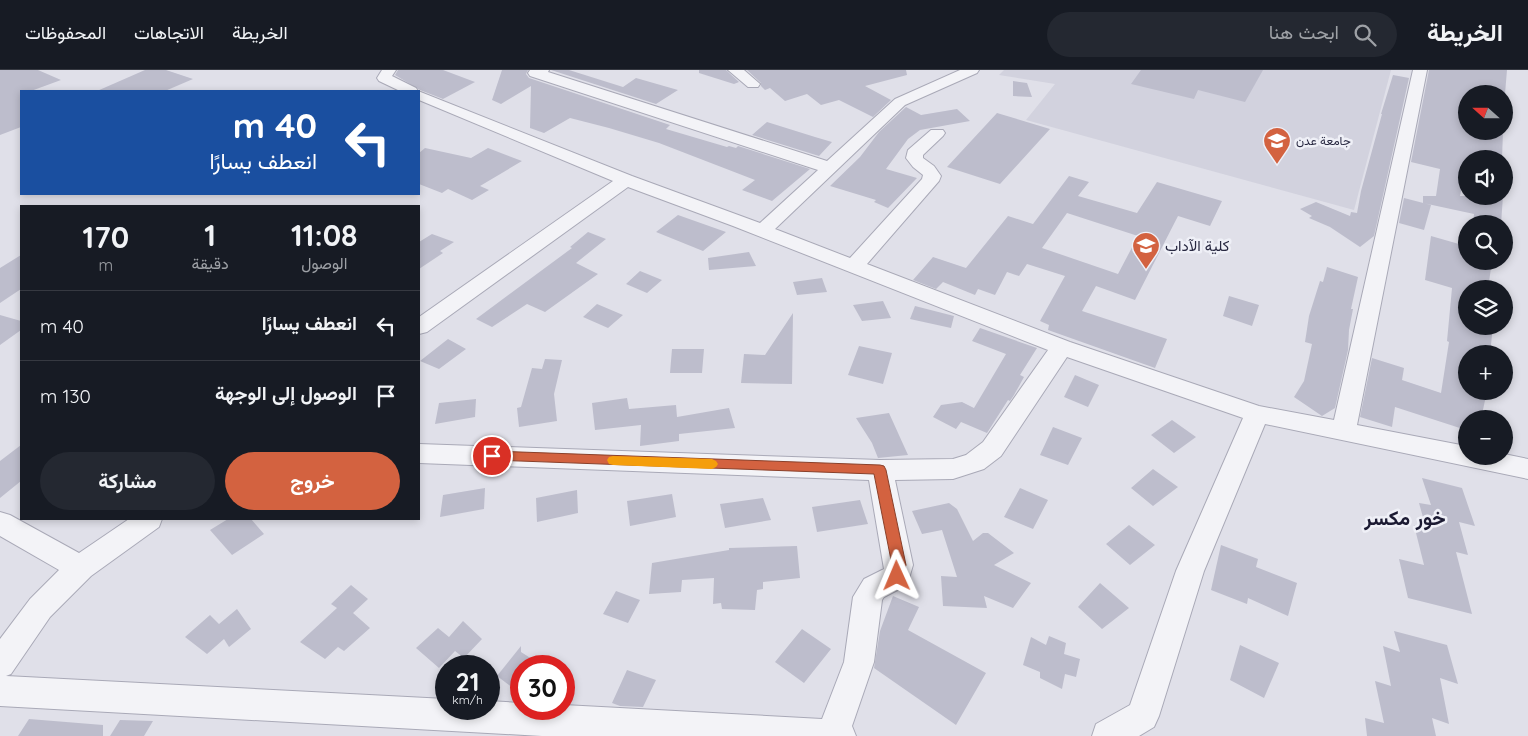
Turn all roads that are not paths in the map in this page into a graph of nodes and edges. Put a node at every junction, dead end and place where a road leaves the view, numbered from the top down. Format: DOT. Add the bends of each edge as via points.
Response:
graph roads {
  1 [pos="388,70"];
  2 [pos="542,70"];
  3 [pos="735,70"];
  4 [pos="972,70"];
  5 [pos="1420,70"];
  6 [pos="753,84"];
  7 [pos="409,90"];
  8 [pos="420,95"];
  9 [pos="937,133"];
  10 [pos="830,168"];
  11 [pos="626,180"];
  12 [pos="762,231"];
  13 [pos="853,267"];
  14 [pos="420,326"];
  15 [pos="1062,347"];
  16 [pos="1258,414"];
  17 [pos="1344,430"];
  18 [pos="420,453"];
  19 [pos="1458,454"];
  20 [pos="1513,465"];
  21 [pos="1528,468"];
  22 [pos="880,470"];
  23 [pos="148,520"];
  24 [pos="0,523"];
  25 [pos="81,566"];
  26 [pos="0,664"];
  27 [pos="0,690"];
  28 [pos="832,736"];
  29 [pos="840,736"];
  30 [pos="1108,736"];
  1 -- 7 [label="street" via="384,78"];
  2 -- 10 [label="street" via="536,73"];
  3 -- 6 [label="street"];
  4 -- 10 [label="street" via="900,102"];
  5 -- 17 [label="street"];
  8 -- 11 [label="street"];
  9 -- 13 [label="street" via="914,154 916,162 931,172 930,181"];
  10 -- 12 [label="street"];
  11 -- 12 [label="street"];
  11 -- 14 [label="street"];
  12 -- 13 [label="street"];
  13 -- 15 [label="street"];
  15 -- 16 [label="street"];
  15 -- 22 [label="street" via="992,449 975,462 953,469"];
  16 -- 17 [label="street"];
  16 -- 30 [label="street" via="1190,571 1143,716"];
  17 -- 19 [label="street"];
  18 -- 22 [label="street"];
  20 -- 21 [label="street"];
  22 -- 28 [label="street" via="899,565 897,576 874,588 868,597 859,662"];
  23 -- 25 [label="street"];
  24 -- 25 [label="street"];
  25 -- 26 [label="street" via="40,608"];
  27 -- 28 [label="street"];
  28 -- 29 [label="street"];
}
